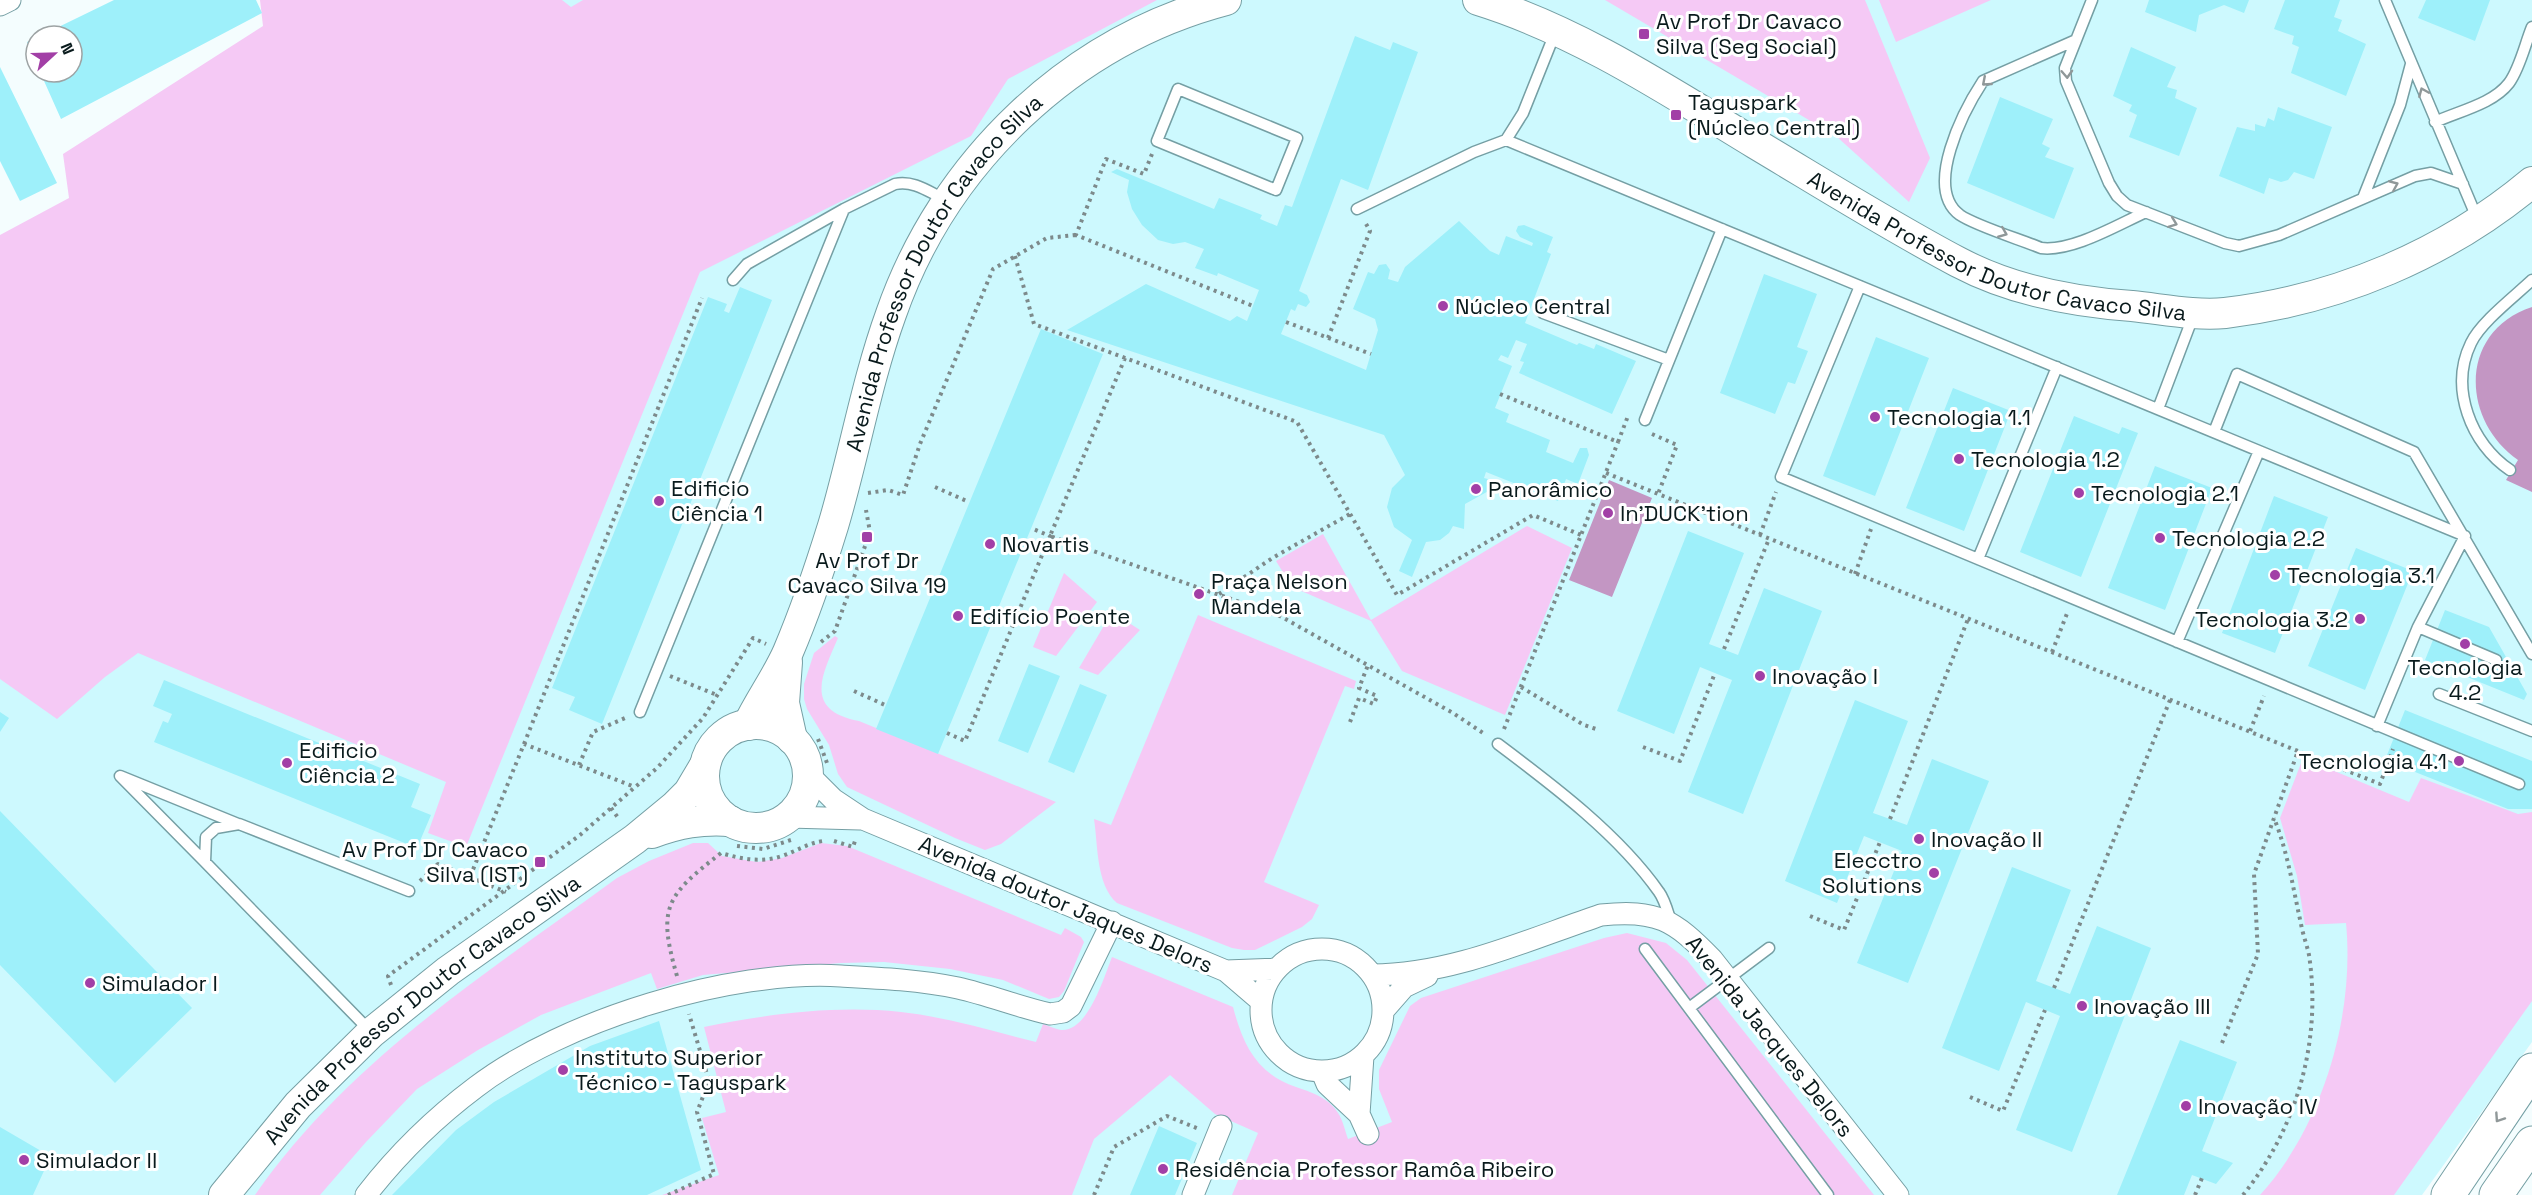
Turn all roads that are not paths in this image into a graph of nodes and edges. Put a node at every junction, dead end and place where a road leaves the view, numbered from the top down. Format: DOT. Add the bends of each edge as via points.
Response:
graph roads {
  1 [pos="10,0"];
  2 [pos="1226,0"];
  3 [pos="1478,0"];
  4 [pos="2092,0"];
  5 [pos="2385,0"];
  6 [pos="0,5"];
  7 [pos="2532,27"];
  8 [pos="1556,30"];
  9 [pos="2076,40"];
  10 [pos="2411,64"];
  11 [pos="2435,122"];
  12 [pos="1506,140"];
  13 [pos="1157,141"];
  14 [pos="2532,182"];
  15 [pos="2463,184"];
  16 [pos="2364,198"];
  17 [pos="946,200"];
  18 [pos="844,209"];
  19 [pos="1357,209"];
  20 [pos="2146,212"];
  21 [pos="2479,222"];
  22 [pos="1722,229"];
  23 [pos="733,280"];
  24 [pos="2532,280"];
  25 [pos="1860,286"];
  26 [pos="2195,311"];
  27 [pos="1543,313"];
  28 [pos="1669,360"];
  29 [pos="2057,367"];
  30 [pos="2158,409"];
  31 [pos="1642,426"];
  32 [pos="2214,432"];
  33 [pos="2259,451"];
  34 [pos="2510,470"];
  35 [pos="2465,536"];
  36 [pos="1978,559"];
  37 [pos="2418,627"];
  38 [pos="2177,642"];
  39 [pos="788,653"];
  40 [pos="2532,654"];
  41 [pos="2496,660"];
  42 [pos="2439,694"];
  43 [pos="640,712"];
  44 [pos="748,724"];
  45 [pos="2378,726"];
  46 [pos="2532,730"];
  47 [pos="804,738"];
  48 [pos="1498,744"];
  49 [pos="705,765"];
  50 [pos="819,772"];
  51 [pos="2519,784"];
  52 [pos="789,817"];
  53 [pos="863,819"];
  54 [pos="730,821"];
  55 [pos="239,824"];
  56 [pos="635,839"];
  57 [pos="205,862"];
  58 [pos="409,891"];
  59 [pos="1112,922"];
  60 [pos="1672,924"];
  61 [pos="1769,948"];
  62 [pos="1645,949"];
  63 [pos="1449,966"];
  64 [pos="1276,969"];
  65 [pos="1226,971"];
  66 [pos="1372,975"];
  67 [pos="1728,979"];
  68 [pos="1261,1001"];
  69 [pos="1689,1008"];
  70 [pos="1383,1011"];
  71 [pos="371,1033"];
  72 [pos="1363,1056"];
  73 [pos="2532,1070"];
  74 [pos="1322,1072"];
  75 [pos="1359,1114"];
  76 [pos="1218,1132"];
  77 [pos="1368,1134"];
  78 [pos="2532,1143"];
  79 [pos="224,1195"];
  80 [pos="366,1195"];
  81 [pos="1193,1195"];
  82 [pos="1828,1195"];
  83 [pos="1898,1195"];
  84 [pos="2448,1195"];
  85 [pos="2496,1195"];
  1 -- 6 [label="street"];
  2 -- 17 [label="main road, Avenida Professor Doutor Cavaco Silva" via="1144,28 1054,85 1010,122"];
  3 -- 8 [label="main road, Avenida Professor Doutor Cavaco Silva"];
  4 -- 9 [label="lane"];
  5 -- 10 [label="lane"];
  7 -- 11 [label="lane" via="2511,81 2504,89"];
  8 -- 12 [label="lane" via="1523,113"];
  8 -- 26 [label="main road, Avenida Professor Doutor Cavaco Silva" via="1664,87 1960,264 2027,290 2103,304"];
  9 -- 20 [label="lane, one-way" via="2065,68 2072,98 2109,183 2127,205"];
  9 -- 20 [label="lane, one-way" via="1983,81 1949,154 1943,180 1946,194 1961,216 2053,249 2072,245"];
  11 -- 10 [label="lane, one-way"];
  10 -- 16 [label="lane" via="2400,105"];
  11 -- 15 [label="lane"];
  12 -- 19 [label="lane"];
  12 -- 22 [label="lane"];
  13 -- 13 [label="lane" via="1178,89 1297,138 1285,180 1276,190"];
  14 -- 21 [label="main road, Avenida Professor Doutor Cavaco Silva"];
  16 -- 15 [label="lane, one-way" via="2431,173"];
  15 -- 21 [label="lane"];
  20 -- 16 [label="lane, one-way" via="2239,246 2279,235"];
  17 -- 18 [label="lane" via="904,182"];
  17 -- 39 [label="main road, Avenida Professor Doutor Cavaco Silva" via="916,253 891,312 866,390 833,527"];
  18 -- 23 [label="lane" via="747,264"];
  18 -- 43 [label="lane"];
  21 -- 26 [label="main road, Avenida Professor Doutor Cavaco Silva" via="2406,262 2330,291 2222,313"];
  22 -- 25 [label="lane"];
  22 -- 28 [label="lane"];
  24 -- 34 [label="lane" via="2471,342 2462,377 2462,394 2480,439"];
  25 -- 29 [label="lane"];
  25 -- 36 [label="lane" via="1781,477"];
  26 -- 30 [label="lane"];
  27 -- 28 [label="lane"];
  28 -- 31 [label="lane"];
  29 -- 30 [label="lane"];
  29 -- 36 [label="lane"];
  30 -- 32 [label="lane"];
  32 -- 33 [label="lane"];
  32 -- 35 [label="lane" via="2237,374 2414,452"];
  33 -- 35 [label="lane"];
  33 -- 38 [label="lane"];
  35 -- 37 [label="lane"];
  35 -- 40 [label="lane"];
  36 -- 38 [label="lane"];
  37 -- 41 [label="lane"];
  37 -- 45 [label="lane"];
  38 -- 45 [label="lane"];
  39 -- 44 [label="main road, Avenida Professor Doutor Cavaco Silva"];
  39 -- 47 [label="main road, Avenida Professor Doutor Cavaco Silva" via="784,703"];
  42 -- 46 [label="lane"];
  44 -- 47 [label="main road"];
  44 -- 49 [label="main road" via="721,738"];
  45 -- 51 [label="lane"];
  47 -- 50 [label="main road" via="806,761"];
  48 -- 60 [label="lane" via="1548,781 1613,842 1661,894"];
  49 -- 54 [label="main road" via="708,796 717,811"];
  49 -- 56 [label="main road, Avenida Professor Doutor Cavaco Silva" via="675,806"];
  50 -- 52 [label="main road"];
  50 -- 53 [label="street, Avenida doutor Jaques Delors" via="833,799"];
  52 -- 53 [label="street, Avenida doutor Jaques Delors"];
  52 -- 54 [label="main road" via="760,828"];
  53 -- 59 [label="street, Avenida doutor Jaques Delors"];
  54 -- 56 [label="main road, Avenida Professor Doutor Cavaco Silva" via="703,819"];
  55 -- 57 [label="lane" via="216,828 207,837"];
  55 -- 57 [label="lane" via="120,776"];
  55 -- 58 [label="lane"];
  56 -- 71 [label="main road, Avenida Professor Doutor Cavaco Silva" via="448,971"];
  57 -- 71 [label="lane"];
  59 -- 65 [label="street, Avenida doutor Jaques Delors"];
  59 -- 80 [label="street" via="1071,1006 1056,1013 955,988 838,975 793,976 682,994 587,1027 521,1058 477,1086 417,1139"];
  60 -- 63 [label="street, Avenida Jacques Delors" via="1654,915 1601,915"];
  60 -- 67 [label="street, Avenida Jacques Delors" via="1683,930"];
  61 -- 67 [label="lane"];
  62 -- 69 [label="lane"];
  63 -- 66 [label="street, Avenida Jacques Delors" via="1407,975"];
  63 -- 70 [label="street, Avenida Jacques Delors" via="1404,987"];
  64 -- 65 [label="street"];
  64 -- 66 [label="street" via="1290,957 1308,950 1330,949 1351,956"];
  64 -- 68 [label="street"];
  65 -- 68 [label="street, Avenida doutor Jaques Delors"];
  66 -- 70 [label="street"];
  67 -- 69 [label="lane"];
  67 -- 83 [label="street, Avenida Jacques Delors"];
  68 -- 74 [label="street" via="1263,1027 1275,1050 1296,1066"];
  69 -- 82 [label="lane"];
  70 -- 72 [label="street" via="1374,1043"];
  71 -- 79 [label="main road, Avenida Professor Doutor Cavaco Silva" via="298,1105"];
  72 -- 74 [label="street" via="1344,1067"];
  72 -- 75 [label="street"];
  73 -- 84 [label="main road, one-way"];
  74 -- 75 [label="street" via="1327,1084"];
  75 -- 77 [label="street"];
  76 -- 81 [label="street"];
  78 -- 85 [label="main road"];
}
